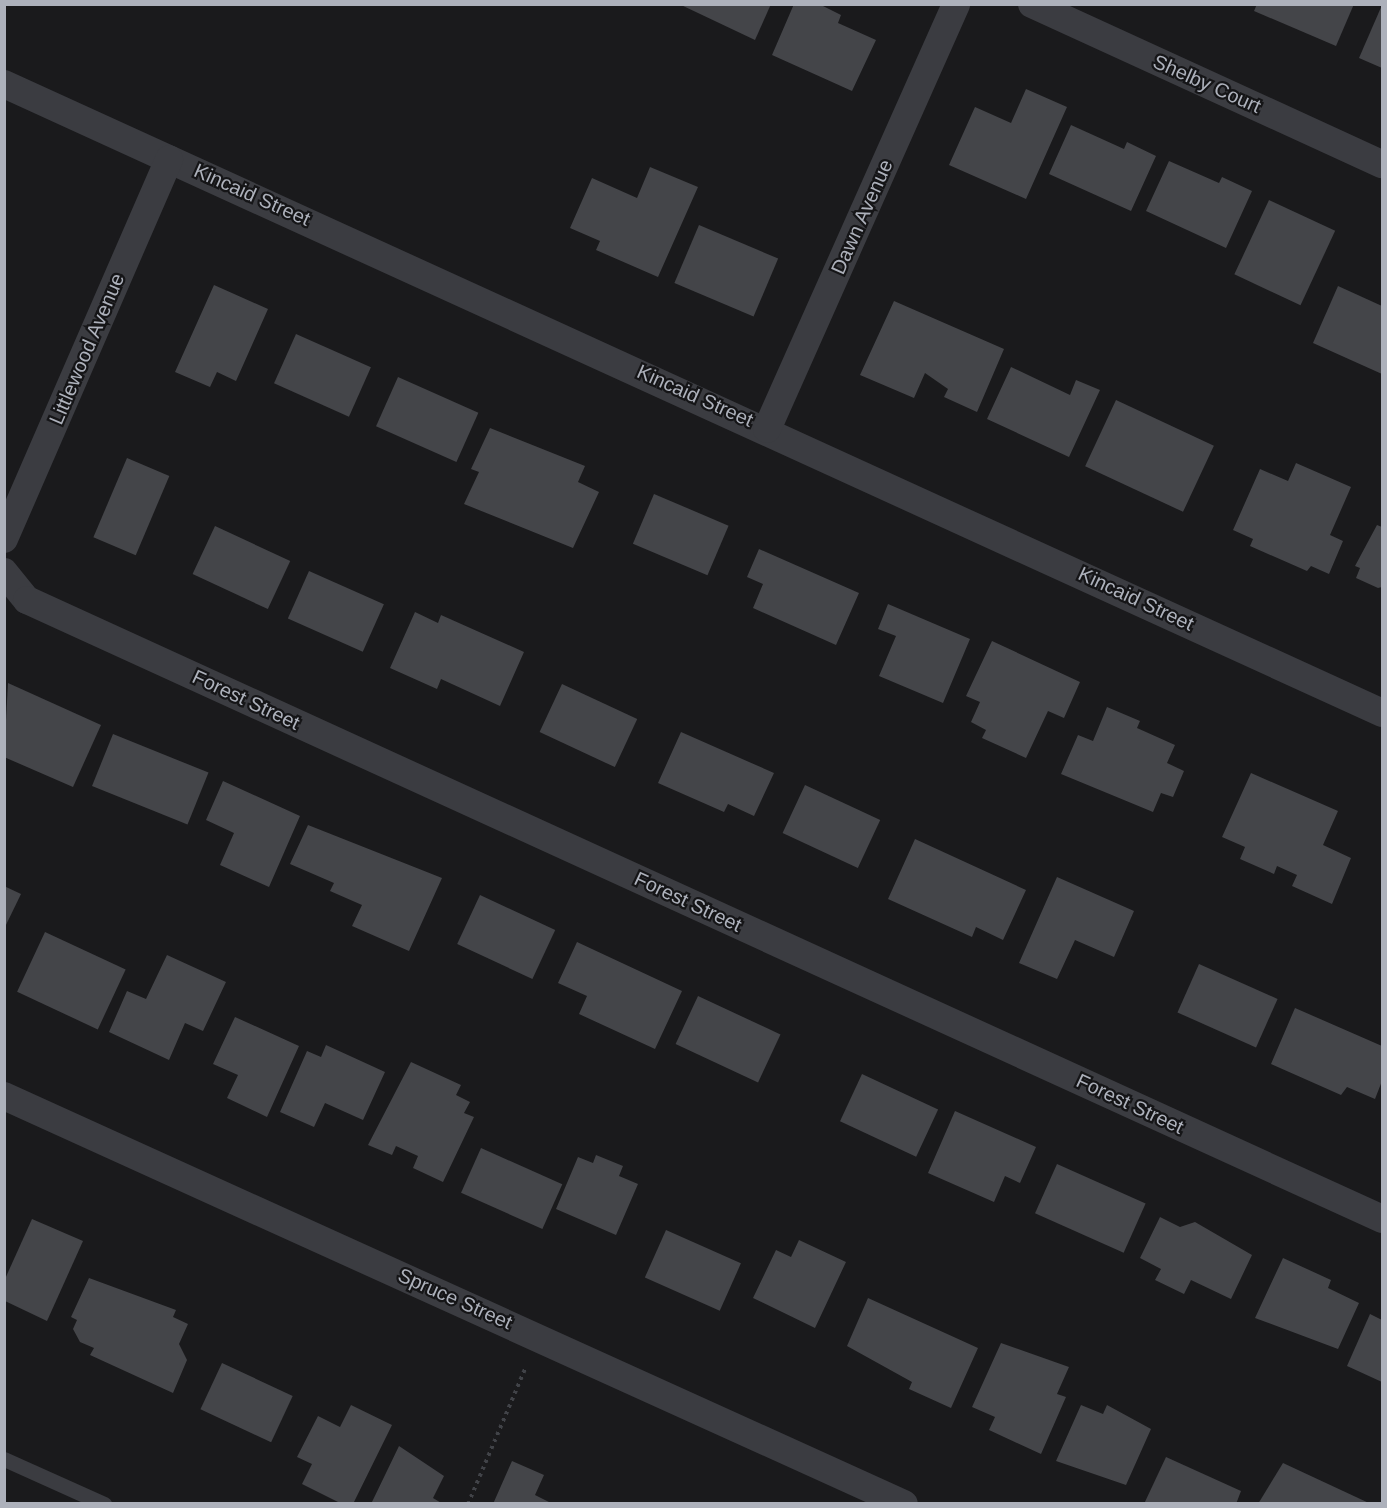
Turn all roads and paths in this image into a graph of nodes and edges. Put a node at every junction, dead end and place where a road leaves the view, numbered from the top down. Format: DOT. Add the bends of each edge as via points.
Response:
graph roads {
  1 [pos="956,4"];
  2 [pos="1032,4"];
  3 [pos="4,84"];
  4 [pos="169,159"];
  5 [pos="1383,164"];
  6 [pos="767,429"];
  7 [pos="4,539"];
  8 [pos="4,572"];
  9 [pos="1383,713"];
  10 [pos="4,1096"];
  11 [pos="1383,1219"];
  12 [pos="538,1337"];
  13 [pos="4,1459"];
  14 [pos="104,1503"];
  15 [pos="468,1503"];
  16 [pos="904,1503"];
  1 -- 6 [label="street, Dawn Avenue"];
  2 -- 5 [label="street, Shelby Court"];
  3 -- 4 [label="street, Kincaid Street"];
  4 -- 6 [label="street, Kincaid Street"];
  4 -- 7 [label="street, Littlewood Avenue"];
  6 -- 9 [label="street, Kincaid Street"];
  8 -- 11 [label="street, Forest Street" via="27,600"];
  10 -- 12 [label="street, Spruce Street"];
  12 -- 15 [label="path"];
  12 -- 16 [label="street, Spruce Street"];
  13 -- 14 [label="lane"];
}
